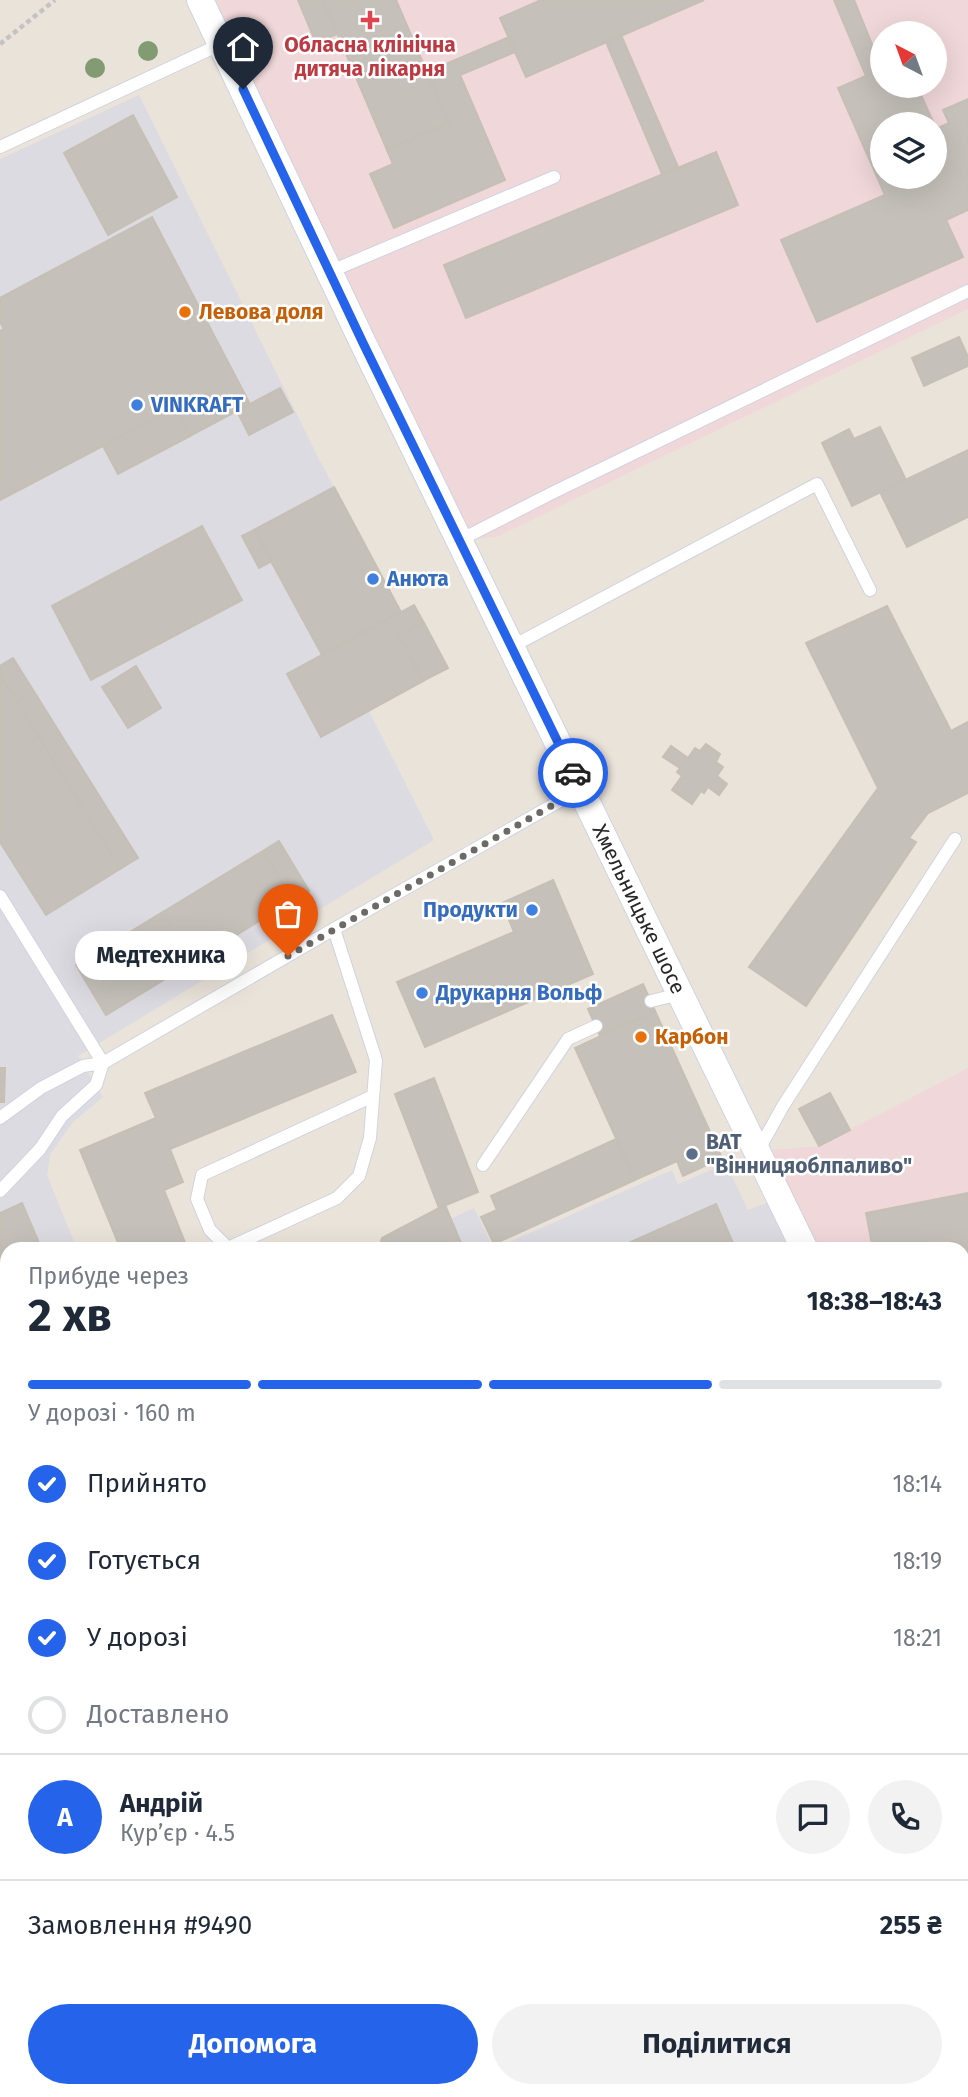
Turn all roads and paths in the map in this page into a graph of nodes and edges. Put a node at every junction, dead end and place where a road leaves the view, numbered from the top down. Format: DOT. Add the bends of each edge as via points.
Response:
graph roads {
  1 [pos="55,0"];
  2 [pos="200,0"];
  3 [pos="0,44"];
  4 [pos="221,44"];
  5 [pos="0,148"];
  6 [pos="554,177"];
  7 [pos="329,272"];
  8 [pos="968,291"];
  9 [pos="460,540"];
  10 [pos="870,590"];
  11 [pos="511,647"];
  12 [pos="581,789"];
  13 [pos="955,839"];
  14 [pos="0,896"];
  15 [pos="334,929"];
  16 [pos="681,994"];
  17 [pos="651,1001"];
  18 [pos="596,1026"];
  19 [pos="103,1063"];
  20 [pos="373,1096"];
  21 [pos="0,1118"];
  22 [pos="758,1151"];
  23 [pos="483,1165"];
  24 [pos="0,1191"];
  25 [pos="222,1242"];
  26 [pos="241,1242"];
  27 [pos="801,1242"];
  1 -- 3 [label="path"];
  2 -- 4 [label="street, Хмельницьке шосе"];
  4 -- 5 [label="lane"];
  4 -- 7 [label="street, Хмельницьке шосе"];
  6 -- 7 [label="lane"];
  7 -- 9 [label="street, Хмельницьке шосе"];
  8 -- 9 [label="lane"];
  9 -- 11 [label="street, Хмельницьке шосе"];
  10 -- 11 [label="lane" via="817,484"];
  11 -- 12 [label="street, Хмельницьке шосе"];
  12 -- 15 [label="lane"];
  12 -- 16 [label="street, Хмельницьке шосе"];
  13 -- 22 [label="lane"];
  14 -- 19 [label="lane"];
  15 -- 19 [label="lane"];
  15 -- 20 [label="lane" via="376,1060"];
  16 -- 17 [label="lane"];
  16 -- 22 [label="street, Хмельницьке шосе"];
  18 -- 23 [label="lane" via="568,1039"];
  19 -- 21 [label="lane" via="83,1066 41,1088"];
  19 -- 24 [label="lane" via="96,1085 62,1116 40,1149"];
  20 -- 25 [label="lane" via="202,1175 197,1199 210,1230"];
  20 -- 26 [label="lane" via="370,1138 359,1176 337,1198"];
  22 -- 27 [label="street, Хмельницьке шосе"];
}
